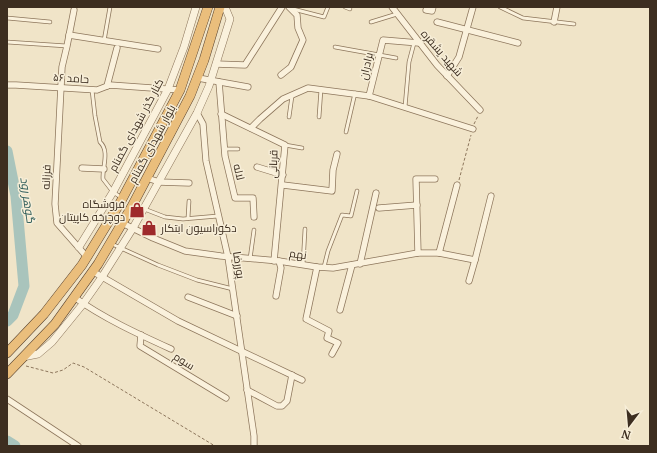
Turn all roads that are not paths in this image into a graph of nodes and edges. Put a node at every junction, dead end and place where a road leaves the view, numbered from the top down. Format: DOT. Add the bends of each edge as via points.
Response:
graph roads {
  1 [pos="110,7"];
  2 [pos="196,7"];
  3 [pos="208,7"];
  4 [pos="220,7"];
  5 [pos="225,7"];
  6 [pos="282,7"];
  7 [pos="328,7"];
  8 [pos="345,7"];
  9 [pos="392,7"];
  10 [pos="433,7"];
  11 [pos="473,7"];
  12 [pos="500,7"];
  13 [pos="557,7"];
  14 [pos="290,8"];
  15 [pos="74,10"];
  16 [pos="350,10"];
  17 [pos="426,10"];
  18 [pos="397,14"];
  19 [pos="7,18"];
  20 [pos="50,22"];
  21 [pos="371,22"];
  22 [pos="437,22"];
  23 [pos="554,22"];
  24 [pos="574,24"];
  25 [pos="467,30"];
  26 [pos="69,35"];
  27 [pos="104,41"];
  28 [pos="7,42"];
  29 [pos="416,43"];
  30 [pos="518,43"];
  31 [pos="67,46"];
  32 [pos="336,47"];
  33 [pos="117,48"];
  34 [pos="158,49"];
  35 [pos="378,56"];
  36 [pos="396,58"];
  37 [pos="216,64"];
  38 [pos="281,75"];
  39 [pos="447,76"];
  40 [pos="198,78"];
  41 [pos="210,81"];
  42 [pos="219,82"];
  43 [pos="7,85"];
  44 [pos="107,86"];
  45 [pos="60,87"];
  46 [pos="248,87"];
  47 [pos="168,89"];
  48 [pos="92,90"];
  49 [pos="180,90"];
  50 [pos="321,90"];
  51 [pos="355,93"];
  52 [pos="292,96"];
  53 [pos="370,96"];
  54 [pos="405,107"];
  55 [pos="480,110"];
  56 [pos="197,113"];
  57 [pos="221,114"];
  58 [pos="289,117"];
  59 [pos="319,117"];
  60 [pos="251,128"];
  61 [pos="472,129"];
  62 [pos="346,132"];
  63 [pos="141,140"];
  64 [pos="152,145"];
  65 [pos="285,145"];
  66 [pos="302,148"];
  67 [pos="224,149"];
  68 [pos="238,149"];
  69 [pos="337,154"];
  70 [pos="257,167"];
  71 [pos="82,168"];
  72 [pos="104,169"];
  73 [pos="283,175"];
  74 [pos="147,178"];
  75 [pos="435,179"];
  76 [pos="159,182"];
  77 [pos="189,183"];
  78 [pos="282,185"];
  79 [pos="457,185"];
  80 [pos="357,191"];
  81 [pos="113,192"];
  82 [pos="376,193"];
  83 [pos="492,196"];
  84 [pos="123,198"];
  85 [pos="189,201"];
  86 [pos="133,205"];
  87 [pos="417,206"];
  88 [pos="379,208"];
  89 [pos="144,210"];
  90 [pos="219,216"];
  91 [pos="254,217"];
  92 [pos="188,218"];
  93 [pos="122,223"];
  94 [pos="133,228"];
  95 [pos="305,229"];
  96 [pos="254,230"];
  97 [pos="110,243"];
  98 [pos="79,247"];
  99 [pos="120,248"];
  100 [pos="418,253"];
  101 [pos="439,253"];
  102 [pos="87,257"];
  103 [pos="228,257"];
  104 [pos="250,259"];
  105 [pos="476,260"];
  106 [pos="277,261"];
  107 [pos="360,264"];
  108 [pos="82,265"];
  109 [pos="303,265"];
  110 [pos="352,265"];
  111 [pos="317,267"];
  112 [pos="324,267"];
  113 [pos="92,271"];
  114 [pos="102,277"];
  115 [pos="469,281"];
  116 [pos="233,289"];
  117 [pos="276,296"];
  118 [pos="74,297"];
  119 [pos="188,297"];
  120 [pos="83,304"];
  121 [pos="340,310"];
  122 [pos="236,316"];
  123 [pos="141,335"];
  124 [pos="171,349"];
  125 [pos="241,351"];
  126 [pos="7,353"];
  127 [pos="332,354"];
  128 [pos="20,360"];
  129 [pos="7,374"];
  130 [pos="292,375"];
  131 [pos="302,380"];
  132 [pos="247,390"];
  133 [pos="226,398"];
  134 [pos="7,399"];
  135 [pos="78,446"];
  136 [pos="254,446"];
  1 -- 27 [label="lane"];
  2 -- 47 [label="street, کنار گذر شهدای گمنام"];
  3 -- 49 [label="highway, بلوار شهدای گمنام"];
  4 -- 40 [label="highway, بلوار شهدای گمنام"];
  5 -- 37 [label="street" via="230,19"];
  6 -- 37 [label="street" via="245,65"];
  7 -- 14 [label="lane" via="324,17"];
  8 -- 16 [label="lane"];
  9 -- 18 [label="street, شهید یشقره"];
  10 -- 17 [label="street" via="432,11"];
  11 -- 25 [label="street"];
  12 -- 23 [label="lane" via="523,18"];
  13 -- 23 [label="street"];
  14 -- 38 [label="street" via="296,15 303,40 291,67"];
  15 -- 26 [label="street, فرزانه"];
  18 -- 21 [label="lane"];
  18 -- 29 [label="street, شهید یشقره"];
  19 -- 20 [label="lane"];
  22 -- 25 [label="street"];
  23 -- 24 [label="lane"];
  25 -- 30 [label="street"];
  25 -- 39 [label="street" via="459,57"];
  26 -- 27 [label="street"];
  26 -- 31 [label="street, فرزانه"];
  27 -- 34 [label="street"];
  28 -- 31 [label="lane"];
  29 -- 35 [label="street, برادران" via="382,40"];
  29 -- 39 [label="street, شهید یشقره"];
  29 -- 54 [label="lane" via="409,62"];
  31 -- 45 [label="street, فرزانه"];
  32 -- 35 [label="lane"];
  33 -- 44 [label="street"];
  35 -- 36 [label="lane"];
  35 -- 53 [label="street, برادران"];
  37 -- 41 [label="street"];
  39 -- 55 [label="street, شهید یشقره"];
  40 -- 41 [label="street"];
  40 -- 74 [label="highway, بلوار شهدای گمنام"];
  41 -- 42 [label="street"];
  41 -- 56 [label="street"];
  42 -- 46 [label="street"];
  42 -- 57 [label="street"];
  43 -- 45 [label="street, حامد ۵۶"];
  44 -- 47 [label="street, حامد ۵۶" via="110,84"];
  44 -- 48 [label="street, حامد ۵۶"];
  45 -- 48 [label="street, حامد ۵۶"];
  45 -- 98 [label="street, فرزانه" via="55,204 57,223"];
  47 -- 49 [label="street, حامد ۵۶"];
  47 -- 63 [label="street, کنار گذر شهدای گمنام"];
  48 -- 72 [label="lane" via="100,142 105,155"];
  49 -- 64 [label="highway, بلوار شهدای گمنام"];
  50 -- 51 [label="street, برادران"];
  50 -- 52 [label="street, برادران" via="308,88"];
  50 -- 59 [label="lane"];
  51 -- 53 [label="street, برادران"];
  51 -- 62 [label="lane"];
  52 -- 58 [label="lane"];
  52 -- 60 [label="street" via="284,99"];
  53 -- 54 [label="street"];
  54 -- 61 [label="street"];
  56 -- 76 [label="street"];
  56 -- 90 [label="street, پوررضا" via="203,124 206,161"];
  57 -- 60 [label="street, قربانی"];
  57 -- 67 [label="street, لاله"];
  60 -- 65 [label="street, قربانی"];
  63 -- 64 [label="street"];
  63 -- 81 [label="street, کنار گذر شهدای گمنام"];
  64 -- 84 [label="highway, بلوار شهدای گمنام"];
  65 -- 66 [label="lane"];
  65 -- 73 [label="street, قربانی"];
  67 -- 68 [label="lane"];
  67 -- 91 [label="street, لاله" via="235,198 253,198"];
  69 -- 78 [label="street" via="332,191"];
  70 -- 73 [label="street"];
  71 -- 72 [label="street"];
  72 -- 81 [label="lane" via="103,179"];
  73 -- 78 [label="street, قربانی"];
  74 -- 76 [label="street"];
  74 -- 86 [label="highway, بلوار شهدای گمنام"];
  75 -- 87 [label="street" via="416,179"];
  76 -- 77 [label="street"];
  76 -- 89 [label="street"];
  78 -- 106 [label="street, قربانی"];
  79 -- 101 [label="street"];
  80 -- 112 [label="lane" via="352,216 342,215"];
  81 -- 84 [label="lane"];
  81 -- 98 [label="street, کنار گذر شهدای گمنام"];
  82 -- 107 [label="street"];
  83 -- 105 [label="street"];
  84 -- 102 [label="highway, بلوار شهدای گمنام"];
  85 -- 92 [label="lane"];
  86 -- 89 [label="lane"];
  86 -- 93 [label="highway, بلوار شهدای گمنام"];
  87 -- 88 [label="street"];
  87 -- 100 [label="street"];
  89 -- 92 [label="lane" via="165,217"];
  89 -- 94 [label="street"];
  90 -- 92 [label="lane"];
  90 -- 103 [label="street, پوررضا"];
  93 -- 94 [label="street, نهم"];
  93 -- 97 [label="highway, بلوار شهدای گمنام"];
  94 -- 99 [label="street"];
  94 -- 103 [label="street, نهم" via="185,251"];
  95 -- 109 [label="lane"];
  96 -- 104 [label="lane"];
  97 -- 99 [label="lane"];
  97 -- 113 [label="highway, بلوار شهدای گمنام"];
  98 -- 102 [label="street, فرزانه"];
  99 -- 114 [label="street"];
  99 -- 116 [label="lane" via="197,280"];
  100 -- 101 [label="street, نهم"];
  100 -- 107 [label="street, نهم"];
  101 -- 105 [label="street, نهم"];
  102 -- 108 [label="highway, بلوار شهدای گمنام"];
  103 -- 104 [label="street, نهم"];
  103 -- 116 [label="street, پوررضا"];
  104 -- 106 [label="street, نهم"];
  105 -- 115 [label="street"];
  106 -- 109 [label="street, نهم"];
  106 -- 117 [label="street, قربانی" via="281,268"];
  107 -- 110 [label="street, نهم"];
  108 -- 113 [label="highway"];
  108 -- 126 [label="highway, بلوار شهدای گمنام" via="44,314"];
  109 -- 111 [label="street, نهم"];
  110 -- 112 [label="street, نهم"];
  110 -- 121 [label="street"];
  111 -- 112 [label="street, نهم"];
  111 -- 127 [label="street" via="306,319 329,331 327,338 338,343"];
  113 -- 114 [label="street"];
  113 -- 118 [label="highway, بلوار شهدای گمنام"];
  114 -- 120 [label="street"];
  114 -- 125 [label="street" via="178,321"];
  116 -- 122 [label="street, پوررضا"];
  118 -- 120 [label="street, سوم"];
  118 -- 128 [label="highway, بلوار شهدای گمنام" via="55,324"];
  119 -- 122 [label="street"];
  120 -- 123 [label="street, سوم"];
  120 -- 128 [label="street" via="38,354"];
  122 -- 125 [label="street, پوررضا"];
  123 -- 124 [label="street, سوم"];
  123 -- 133 [label="street, سوم" via="140,346"];
  125 -- 130 [label="street"];
  125 -- 132 [label="street, پوررضا"];
  128 -- 129 [label="highway, بلوار شهدای گمنام"];
  130 -- 131 [label="street"];
  130 -- 132 [label="street" via="287,401 282,406 277,406"];
  132 -- 136 [label="street, پوررضا"];
  134 -- 135 [label="street"];
}
